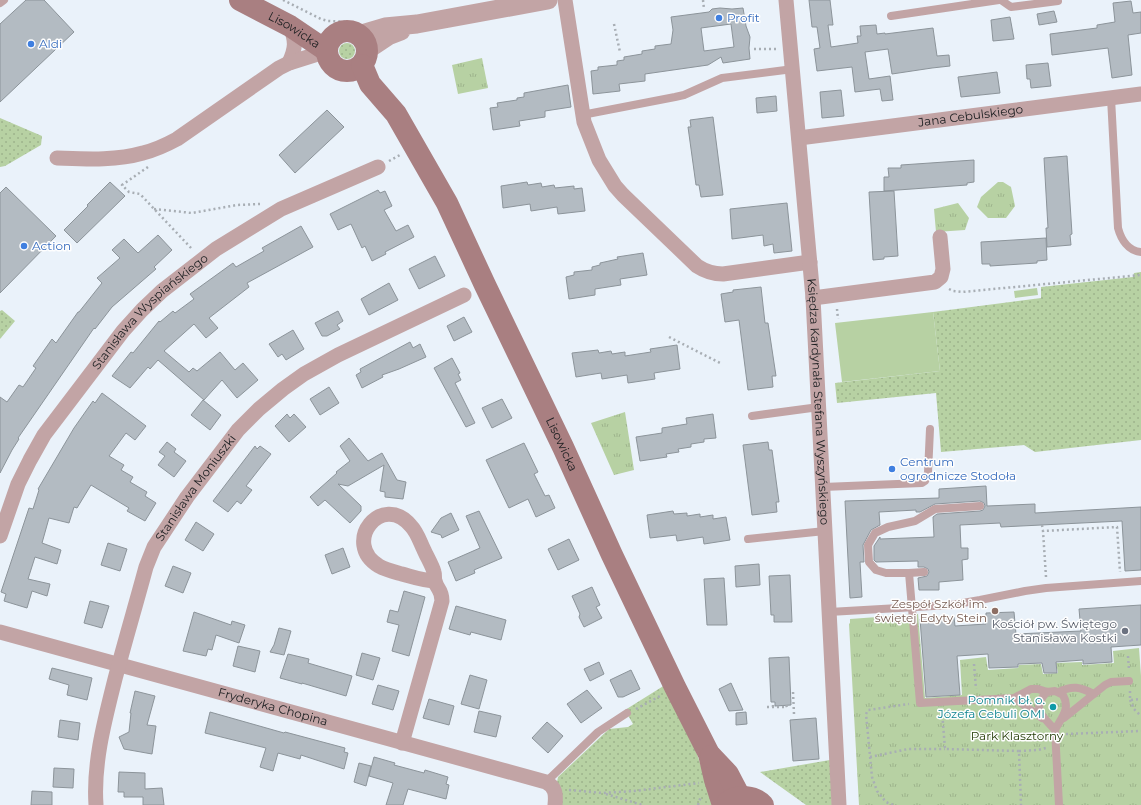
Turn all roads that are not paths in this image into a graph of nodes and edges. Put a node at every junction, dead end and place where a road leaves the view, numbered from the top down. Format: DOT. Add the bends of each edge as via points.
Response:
graph roads {
  1 [pos="4,0"];
  2 [pos="240,0"];
  3 [pos="263,0"];
  4 [pos="548,0"];
  5 [pos="565,0"];
  6 [pos="786,0"];
  7 [pos="1000,0"];
  8 [pos="1058,1"];
  9 [pos="0,3"];
  10 [pos="891,16"];
  11 [pos="290,26"];
  12 [pos="343,50"];
  13 [pos="289,63"];
  14 [pos="793,69"];
  15 [pos="1141,94"];
  16 [pos="1111,98"];
  17 [pos="582,115"];
  18 [pos="799,138"];
  19 [pos="57,158"];
  20 [pos="378,167"];
  21 [pos="940,237"];
  22 [pos="1141,252"];
  23 [pos="810,262"];
  24 [pos="464,295"];
  25 [pos="813,298"];
  26 [pos="818,407"];
  27 [pos="752,416"];
  28 [pos="930,429"];
  29 [pos="823,487"];
  30 [pos="980,506"];
  31 [pos="825,531"];
  32 [pos="0,536"];
  33 [pos="748,539"];
  34 [pos="924,572"];
  35 [pos="909,573"];
  36 [pos="1141,581"];
  37 [pos="435,582"];
  38 [pos="912,607"];
  39 [pos="829,612"];
  40 [pos="0,632"];
  41 [pos="119,665"];
  42 [pos="1129,682"];
  43 [pos="1047,692"];
  44 [pos="1058,692"];
  45 [pos="1094,694"];
  46 [pos="1014,698"];
  47 [pos="627,714"];
  48 [pos="1063,718"];
  49 [pos="1045,720"];
  50 [pos="1055,732"];
  51 [pos="402,743"];
  52 [pos="550,786"];
  53 [pos="729,802"];
  54 [pos="96,805"];
  55 [pos="556,805"];
  56 [pos="763,805"];
  57 [pos="839,805"];
  58 [pos="1059,805"];
  1 -- 9 [label="lane"];
  2 -- 11 [label="main road, Lisowicka"];
  3 -- 12 [label="main road, Lisowicka" via="317,28"];
  4 -- 12 [label="street" via="417,24"];
  5 -- 17 [label="street"];
  6 -- 14 [label="street, Księdza Kardynała Stefana Wyszyńskiego"];
  7 -- 8 [label="lane" via="1011,7"];
  7 -- 10 [label="lane"];
  11 -- 12 [label="main road, Lisowicka"];
  11 -- 13 [label="street" via="295,44"];
  12 -- 13 [label="street"];
  12 -- 53 [label="main road, Lisowicka" via="396,114 447,203 675,687 709,754 728,774"];
  13 -- 19 [label="street" via="177,139 162,146 144,153 116,158"];
  14 -- 17 [label="lane" via="722,78 684,95"];
  14 -- 18 [label="street, Księdza Kardynała Stefana Wyszyńskiego"];
  15 -- 16 [label="street, Jana Cebulskiego"];
  16 -- 18 [label="street, Jana Cebulskiego"];
  16 -- 22 [label="lane" via="1118,226 1123,240 1134,250"];
  17 -- 23 [label="street" via="599,160 615,186 706,272 723,274"];
  18 -- 23 [label="street, Księdza Kardynała Stefana Wyszyńskiego"];
  20 -- 32 [label="street, Stanisława Wyspiańskiego" via="281,209 216,249 142,310 44,435 18,484"];
  21 -- 25 [label="street" via="943,269 941,277 935,282"];
  23 -- 25 [label="street, Księdza Kardynała Stefana Wyszyńskiego"];
  24 -- 41 [label="street, Stanisława Moniuszki" via="304,374 259,409 238,430 187,497 154,547"];
  25 -- 26 [label="street, Księdza Kardynała Stefana Wyszyńskiego"];
  26 -- 27 [label="lane"];
  26 -- 29 [label="street, Księdza Kardynała Stefana Wyszyńskiego"];
  28 -- 29 [label="lane" via="928,473 922,483"];
  29 -- 31 [label="street, Księdza Kardynała Stefana Wyszyńskiego"];
  30 -- 35 [label="lane" via="935,509 915,521 888,527 875,533 868,545 870,562 876,570 886,573"];
  31 -- 33 [label="lane"];
  31 -- 39 [label="street, Księdza Kardynała Stefana Wyszyńskiego"];
  34 -- 35 [label="lane"];
  35 -- 38 [label="lane"];
  36 -- 38 [label="lane" via="1046,588 966,603"];
  37 -- 37 [label="street" via="434,570 412,526 406,520 390,514 375,518 370,523 364,545 371,559 387,569"];
  37 -- 51 [label="street" via="441,591 442,601"];
  38 -- 39 [label="lane"];
  38 -- 46 [label="lane" via="920,703"];
  39 -- 57 [label="street, Księdza Kardynała Stefana Wyszyńskiego"];
  40 -- 41 [label="street, Fryderyka Chopina"];
  41 -- 51 [label="street, Fryderyka Chopina"];
  41 -- 54 [label="street, Stanisława Moniuszki" via="100,749"];
  42 -- 45 [label="lane" via="1110,682"];
  43 -- 44 [label="lane"];
  43 -- 46 [label="lane" via="1031,689"];
  43 -- 49 [label="lane" via="1039,706"];
  44 -- 45 [label="lane" via="1075,687"];
  44 -- 48 [label="lane" via="1063,695 1067,705"];
  45 -- 48 [label="lane"];
  46 -- 49 [label="lane"];
  47 -- 52 [label="lane" via="598,732"];
  48 -- 50 [label="lane"];
  49 -- 50 [label="lane"];
  50 -- 58 [label="lane"];
  51 -- 52 [label="street, Fryderyka Chopina"];
  52 -- 55 [label="street" via="556,795"];
  53 -- 56 [label="main road" via="752,798"];
}
